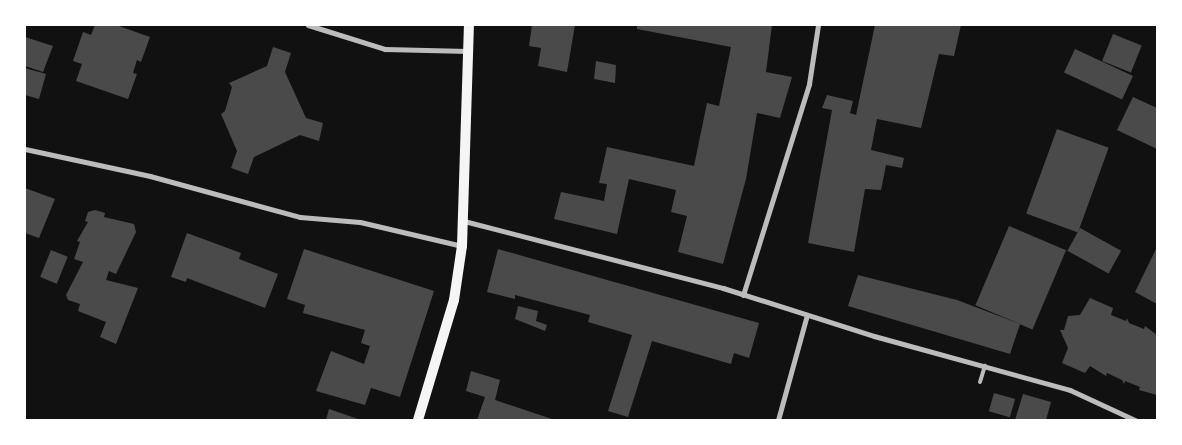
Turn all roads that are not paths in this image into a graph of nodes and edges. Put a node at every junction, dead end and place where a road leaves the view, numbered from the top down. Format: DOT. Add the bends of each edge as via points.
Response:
graph roads {
  1 [pos="308,25"];
  2 [pos="469,25"];
  3 [pos="818,25"];
  4 [pos="468,51"];
  5 [pos="25,149"];
  6 [pos="464,221"];
  7 [pos="462,246"];
  8 [pos="743,295"];
  9 [pos="807,315"];
  10 [pos="985,366"];
  11 [pos="980,382"];
  12 [pos="418,420"];
  13 [pos="778,420"];
  14 [pos="1135,420"];
  1 -- 4 [label="street" via="384,49"];
  2 -- 4 [label="main road"];
  3 -- 8 [label="street" via="809,84"];
  4 -- 6 [label="main road"];
  5 -- 7 [label="street" via="150,176 300,217 360,222"];
  6 -- 7 [label="main road"];
  6 -- 8 [label="street"];
  7 -- 12 [label="main road" via="454,300"];
  8 -- 9 [label="street"];
  9 -- 10 [label="street"];
  9 -- 13 [label="street"];
  10 -- 11 [label="lane"];
  10 -- 14 [label="street" via="1070,390"];
}
